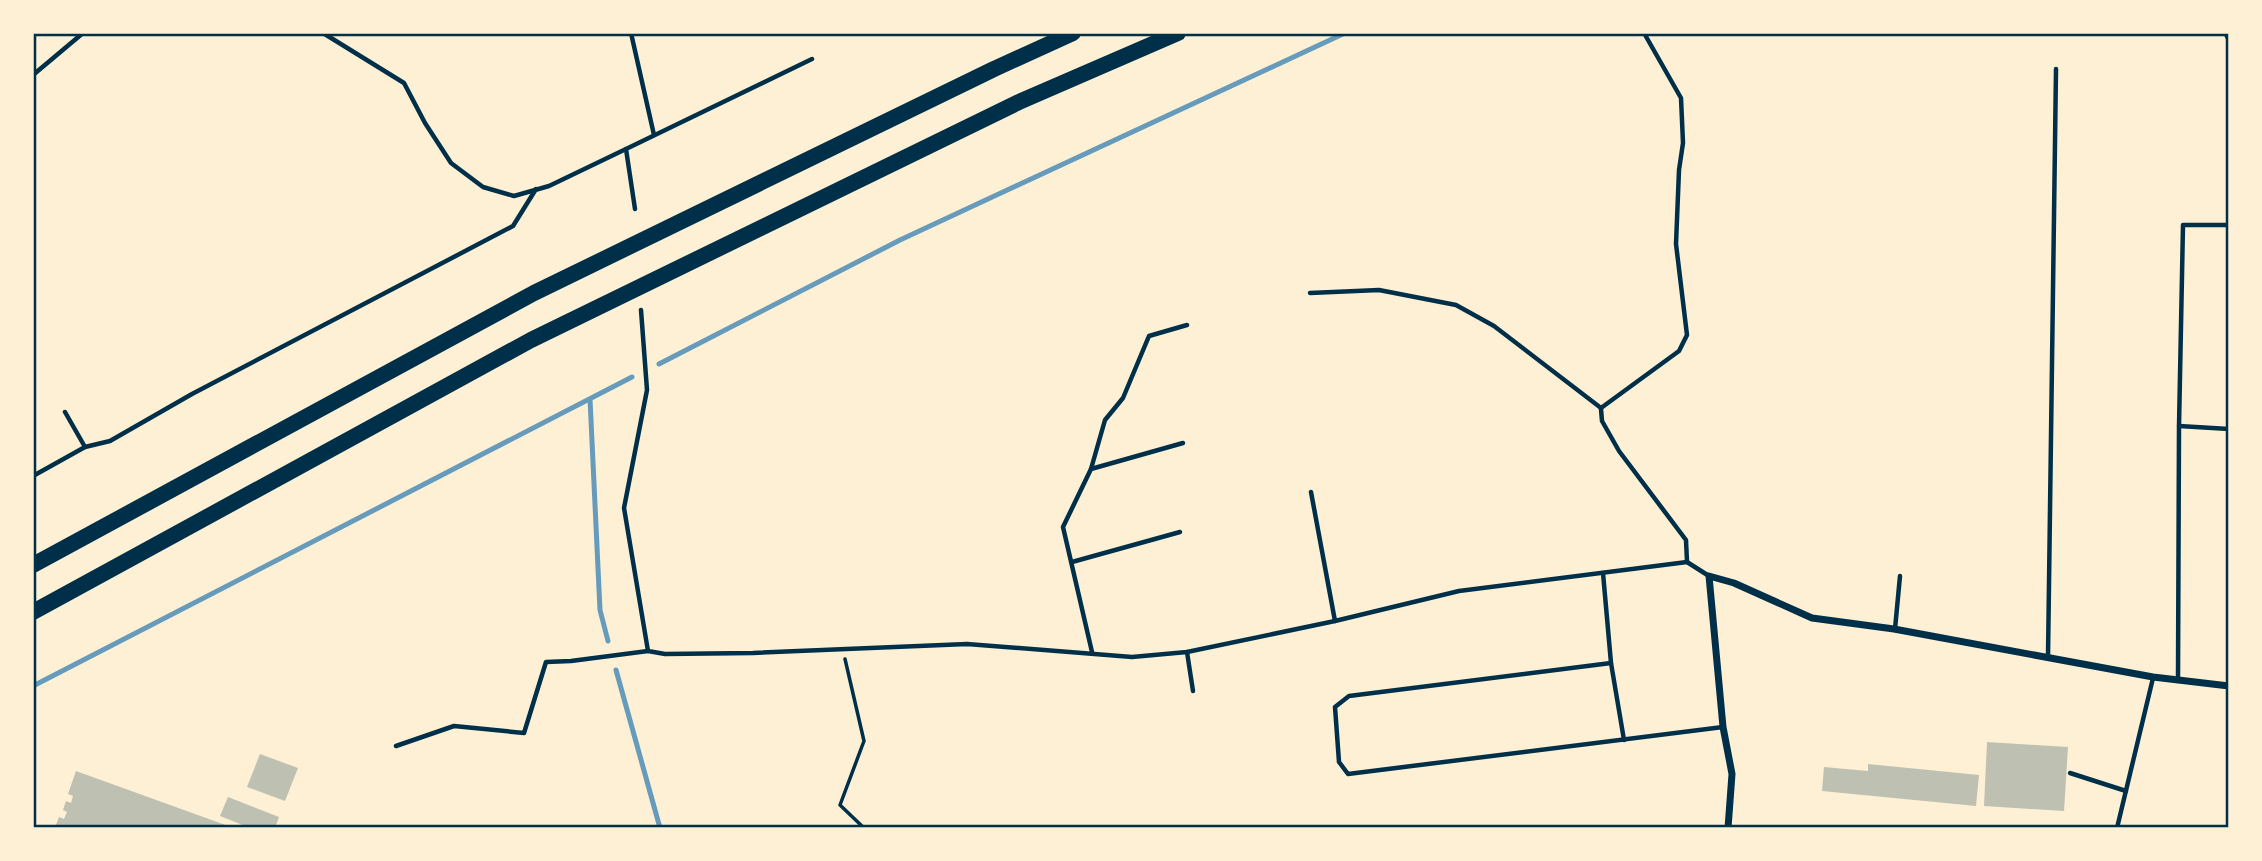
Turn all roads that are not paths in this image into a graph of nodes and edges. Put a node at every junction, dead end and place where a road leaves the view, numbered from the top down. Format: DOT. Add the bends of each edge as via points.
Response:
graph roads {
  1 [pos="83,33"];
  2 [pos="323,33"];
  3 [pos="631,33"];
  4 [pos="1073,33"];
  5 [pos="1178,33"];
  6 [pos="1644,33"];
  7 [pos="812,59"];
  8 [pos="2056,69"];
  9 [pos="33,75"];
  10 [pos="654,135"];
  11 [pos="626,149"];
  12 [pos="536,189"];
  13 [pos="635,209"];
  14 [pos="2229,225"];
  15 [pos="1310,293"];
  16 [pos="641,310"];
  17 [pos="1187,325"];
  18 [pos="1601,408"];
  19 [pos="65,412"];
  20 [pos="2179,426"];
  21 [pos="2229,429"];
  22 [pos="1183,443"];
  23 [pos="85,447"];
  24 [pos="1091,469"];
  25 [pos="33,476"];
  26 [pos="1311,492"];
  27 [pos="1181,532"];
  28 [pos="1072,562"];
  29 [pos="1687,562"];
  30 [pos="33,565"];
  31 [pos="1603,573"];
  32 [pos="1709,576"];
  33 [pos="1900,576"];
  34 [pos="33,612"];
  35 [pos="1335,621"];
  36 [pos="1894,629"];
  37 [pos="648,651"];
  38 [pos="1092,652"];
  39 [pos="1188,652"];
  40 [pos="2048,657"];
  41 [pos="1611,663"];
  42 [pos="2153,677"];
  43 [pos="2178,681"];
  44 [pos="2229,686"];
  45 [pos="1194,691"];
  46 [pos="1723,727"];
  47 [pos="1624,740"];
  48 [pos="396,746"];
  49 [pos="2070,774"];
  50 [pos="2126,790"];
  51 [pos="1728,828"];
  52 [pos="2117,828"];
  1 -- 9 [label="lane"];
  2 -- 12 [label="lane" via="404,83 451,163 483,187 514,196"];
  3 -- 10 [label="lane"];
  4 -- 30 [label="highway" via="534,293"];
  5 -- 34 [label="highway" via="1019,102 531,340"];
  6 -- 18 [label="lane" via="1681,98 1683,143 1676,244 1687,335 1679,351"];
  7 -- 10 [label="lane"];
  8 -- 40 [label="lane"];
  10 -- 11 [label="lane"];
  11 -- 12 [label="lane"];
  11 -- 13 [label="lane"];
  12 -- 23 [label="lane" via="513,226 110,441"];
  14 -- 20 [label="lane" via="2183,225"];
  15 -- 18 [label="lane" via="1379,290 1456,306 1494,326"];
  16 -- 37 [label="lane" via="648,390 624,508"];
  17 -- 24 [label="lane" via="1149,336 1123,398 1105,421"];
  18 -- 29 [label="lane" via="1602,421 1619,451 1686,540"];
  19 -- 23 [label="lane"];
  20 -- 21 [label="lane"];
  20 -- 43 [label="lane"];
  22 -- 24 [label="lane"];
  23 -- 25 [label="lane"];
  24 -- 28 [label="lane" via="1063,527"];
  26 -- 35 [label="lane"];
  27 -- 28 [label="lane"];
  28 -- 38 [label="lane"];
  29 -- 31 [label="lane"];
  29 -- 32 [label="lane"];
  31 -- 35 [label="lane" via="1459,591"];
  31 -- 41 [label="lane"];
  32 -- 36 [label="street" via="1812,618"];
  32 -- 46 [label="street"];
  33 -- 36 [label="lane"];
  35 -- 39 [label="lane"];
  36 -- 40 [label="street"];
  37 -- 38 [label="lane" via="967,644"];
  37 -- 48 [label="lane" via="546,662 524,733 454,726"];
  38 -- 39 [label="lane" via="1132,657"];
  39 -- 45 [label="lane"];
  40 -- 42 [label="street"];
  41 -- 47 [label="lane"];
  41 -- 47 [label="lane" via="1349,696 1335,707 1339,762 1348,774"];
  42 -- 43 [label="street"];
  42 -- 50 [label="lane"];
  43 -- 44 [label="street"];
  46 -- 47 [label="lane"];
  46 -- 51 [label="street" via="1732,774"];
  49 -- 50 [label="lane"];
  50 -- 52 [label="lane"];
}
